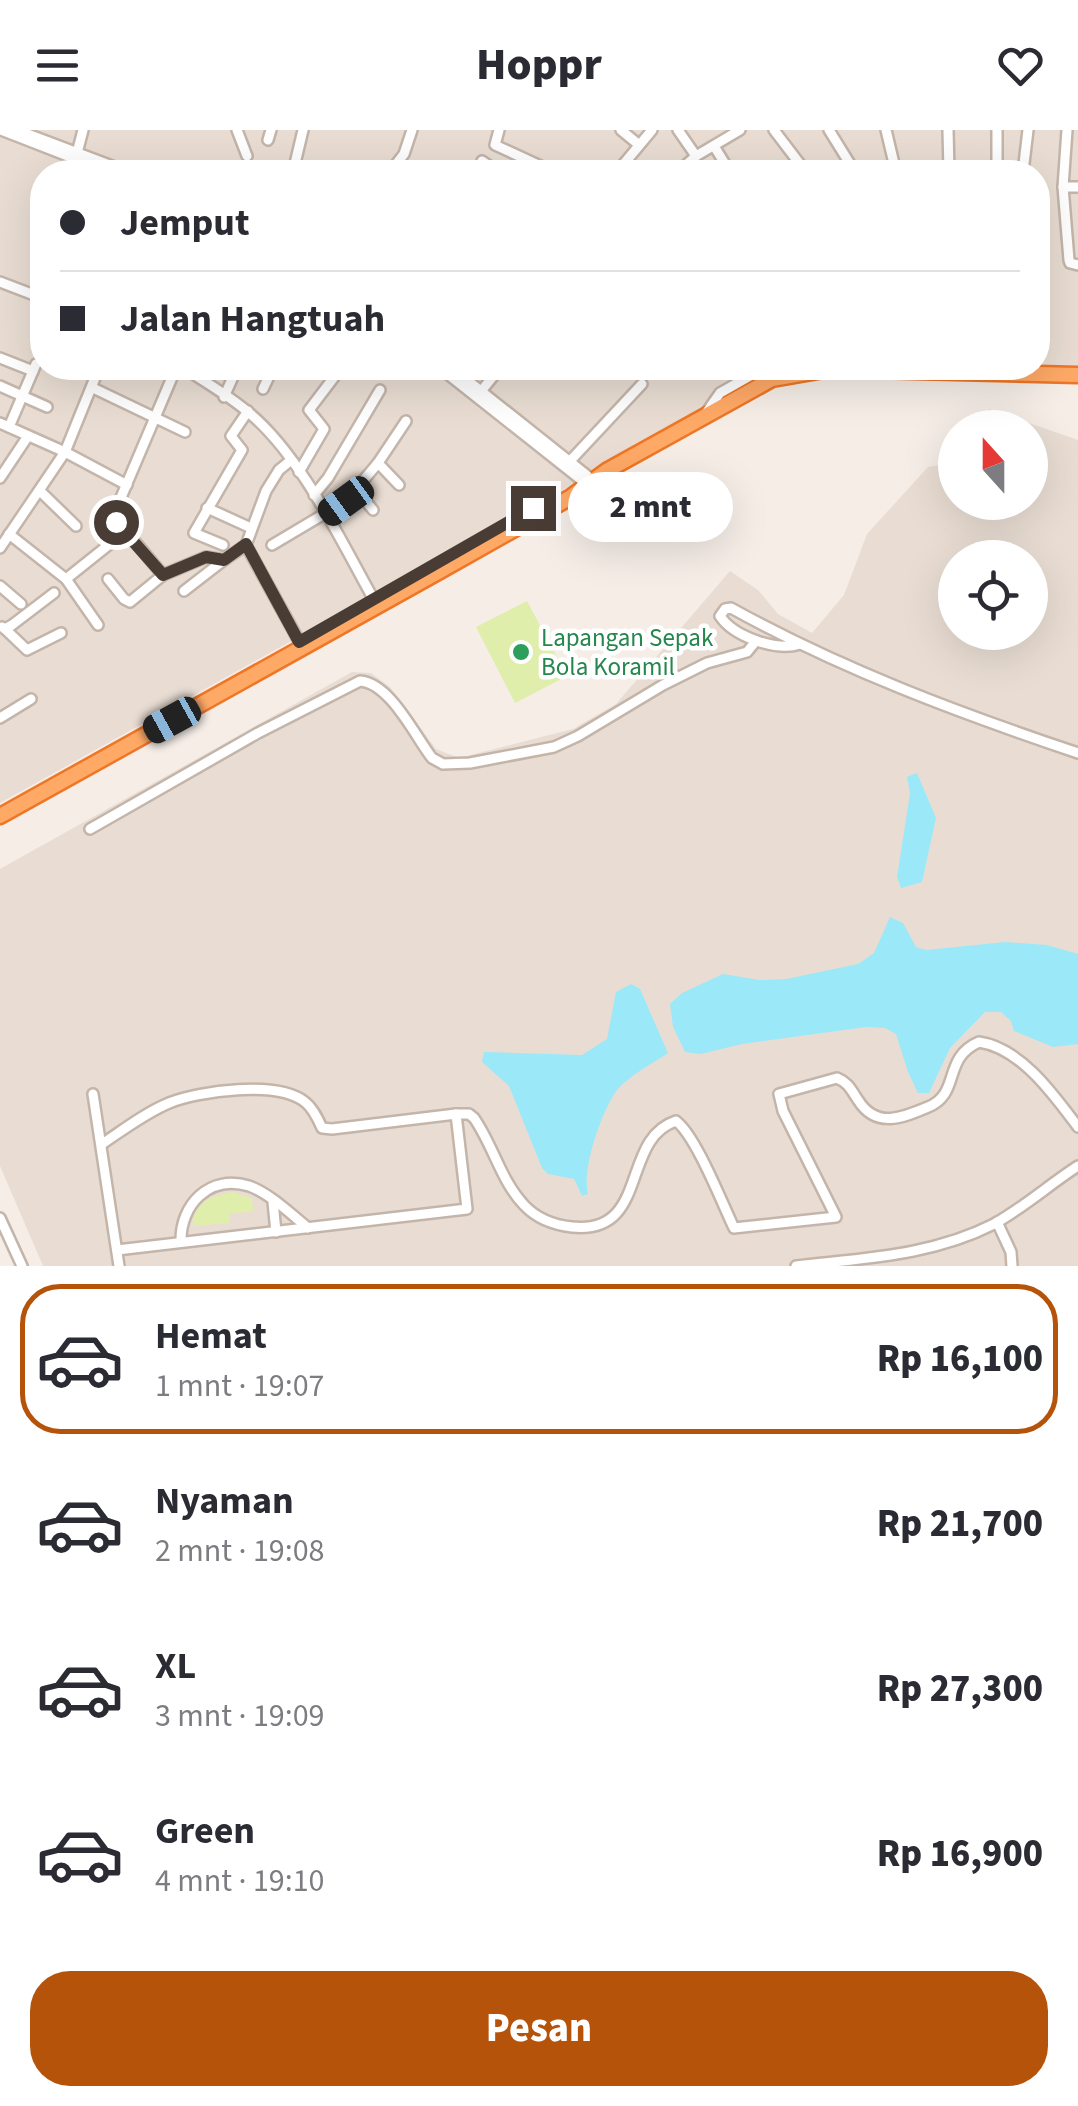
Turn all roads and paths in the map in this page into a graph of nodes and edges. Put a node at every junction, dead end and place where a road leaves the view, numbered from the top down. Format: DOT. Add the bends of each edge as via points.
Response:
graph roads {
  1 [pos="1,130"];
  2 [pos="17,130"];
  3 [pos="83,130"];
  4 [pos="238,130"];
  5 [pos="303,130"];
  6 [pos="412,130"];
  7 [pos="499,130"];
  8 [pos="621,130"];
  9 [pos="652,130"];
  10 [pos="678,130"];
  11 [pos="740,130"];
  12 [pos="774,130"];
  13 [pos="829,130"];
  14 [pos="886,130"];
  15 [pos="948,130"];
  16 [pos="997,130"];
  17 [pos="1028,130"];
  18 [pos="1068,130"];
  19 [pos="638,144"];
  20 [pos="49,145"];
  21 [pos="714,146"];
  22 [pos="77,153"];
  23 [pos="247,156"];
  24 [pos="696,156"];
  25 [pos="83,160"];
  26 [pos="96,160"];
  27 [pos="296,160"];
  28 [pos="399,160"];
  29 [pos="527,160"];
  30 [pos="629,160"];
  31 [pos="692,160"];
  32 [pos="723,160"];
  33 [pos="797,160"];
  34 [pos="848,160"];
  35 [pos="893,160"];
  36 [pos="949,160"];
  37 [pos="997,160"];
  38 [pos="1024,160"];
  39 [pos="1064,187"];
  40 [pos="1078,187"];
  41 [pos="1078,265"];
  42 [pos="0,282"];
  43 [pos="30,293"];
  44 [pos="0,358"];
  45 [pos="30,367"];
  46 [pos="1050,374"];
  47 [pos="1078,375"];
  48 [pos="30,379"];
  49 [pos="95,380"];
  50 [pos="174,380"];
  51 [pos="201,380"];
  52 [pos="231,380"];
  53 [pos="267,380"];
  54 [pos="333,380"];
  55 [pos="457,380"];
  56 [pos="468,380"];
  57 [pos="490,380"];
  58 [pos="743,380"];
  59 [pos="770,380"];
  60 [pos="642,384"];
  61 [pos="0,386"];
  62 [pos="93,388"];
  63 [pos="263,389"];
  64 [pos="380,390"];
  65 [pos="482,390"];
  66 [pos="23,395"];
  67 [pos="224,396"];
  68 [pos="46,407"];
  69 [pos="248,411"];
  70 [pos="502,411"];
  71 [pos="706,413"];
  72 [pos="154,416"];
  73 [pos="406,421"];
  74 [pos="4,425"];
  75 [pos="185,432"];
  76 [pos="28,436"];
  77 [pos="66,452"];
  78 [pos="290,461"];
  79 [pos="570,461"];
  80 [pos="378,463"];
  81 [pos="299,472"];
  82 [pos="0,478"];
  83 [pos="589,481"];
  84 [pos="126,485"];
  85 [pos="399,486"];
  86 [pos="40,490"];
  87 [pos="357,490"];
  88 [pos="314,494"];
  89 [pos="207,508"];
  90 [pos="372,510"];
  91 [pos="327,515"];
  92 [pos="76,526"];
  93 [pos="252,528"];
  94 [pos="126,531"];
  95 [pos="3,540"];
  96 [pos="246,544"];
  97 [pos="223,545"];
  98 [pos="272,546"];
  99 [pos="224,560"];
  100 [pos="437,568"];
  101 [pos="163,575"];
  102 [pos="66,579"];
  103 [pos="108,579"];
  104 [pos="0,586"];
  105 [pos="184,591"];
  106 [pos="54,593"];
  107 [pos="374,600"];
  108 [pos="21,604"];
  109 [pos="98,625"];
  110 [pos="2,627"];
  111 [pos="62,634"];
  112 [pos="756,641"];
  113 [pos="299,642"];
  114 [pos="800,644"];
  115 [pos="31,700"];
  116 [pos="0,718"];
  117 [pos="1078,754"];
  118 [pos="41,788"];
  119 [pos="0,807"];
  120 [pos="0,816"];
  121 [pos="90,829"];
  122 [pos="93,1094"];
  123 [pos="456,1114"];
  124 [pos="1078,1127"];
  125 [pos="102,1144"];
  126 [pos="1078,1166"];
  127 [pos="273,1202"];
  128 [pos="0,1218"];
  129 [pos="997,1222"];
  130 [pos="308,1228"];
  131 [pos="276,1232"];
  132 [pos="182,1242"];
  133 [pos="117,1250"];
  134 [pos="22,1266"];
  135 [pos="118,1266"];
  136 [pos="796,1266"];
  137 [pos="1012,1266"];
  1 -- 20 [label="street"];
  2 -- 20 [label="street"];
  3 -- 22 [label="street"];
  4 -- 23 [label="street"];
  5 -- 27 [label="street"];
  6 -- 28 [label="street"];
  7 -- 29 [label="street" via="495,145"];
  8 -- 19 [label="street"];
  9 -- 19 [label="street"];
  10 -- 24 [label="street"];
  11 -- 21 [label="street"];
  12 -- 33 [label="street"];
  13 -- 34 [label="street"];
  14 -- 35 [label="street"];
  15 -- 36 [label="street"];
  16 -- 37 [label="street"];
  17 -- 38 [label="street"];
  18 -- 39 [label="street"];
  19 -- 30 [label="street"];
  20 -- 22 [label="street"];
  20 -- 25 [label="street"];
  21 -- 24 [label="street"];
  21 -- 32 [label="street"];
  22 -- 26 [label="street"];
  24 -- 31 [label="street"];
  39 -- 40 [label="street"];
  39 -- 41 [label="street" via="1069,260"];
  42 -- 43 [label="street"];
  44 -- 45 [label="street"];
  46 -- 47 [label="highway"];
  48 -- 66 [label="street"];
  49 -- 62 [label="street"];
  50 -- 72 [label="street"];
  51 -- 67 [label="street"];
  52 -- 67 [label="street"];
  53 -- 63 [label="street"];
  54 -- 81 [label="street" via="309,410 324,429"];
  55 -- 70 [label="street"];
  56 -- 65 [label="street"];
  57 -- 65 [label="street"];
  58 -- 71 [label="street" via="720,393"];
  59 -- 71 [label="highway"];
  60 -- 79 [label="street"];
  61 -- 66 [label="street"];
  62 -- 72 [label="street"];
  62 -- 77 [label="street"];
  64 -- 88 [label="street"];
  65 -- 70 [label="street"];
  66 -- 68 [label="street"];
  66 -- 74 [label="street"];
  67 -- 69 [label="street"];
  69 -- 78 [label="street"];
  69 -- 89 [label="street" via="231,438 242,450"];
  70 -- 79 [label="street"];
  70 -- 83 [label="street"];
  71 -- 83 [label="highway"];
  72 -- 75 [label="street"];
  72 -- 84 [label="street"];
  73 -- 80 [label="street"];
  74 -- 76 [label="street"];
  76 -- 77 [label="street"];
  76 -- 82 [label="street"];
  77 -- 84 [label="street"];
  77 -- 86 [label="street"];
  78 -- 81 [label="street"];
  78 -- 93 [label="street" via="266,491"];
  79 -- 83 [label="street"];
  80 -- 85 [label="street"];
  80 -- 87 [label="street"];
  81 -- 88 [label="street"];
  83 -- 100 [label="highway"];
  84 -- 94 [label="street" via="114,516"];
  86 -- 92 [label="street"];
  86 -- 95 [label="street"];
  87 -- 90 [label="street"];
  87 -- 91 [label="street"];
  88 -- 91 [label="street"];
  89 -- 93 [label="street"];
  89 -- 97 [label="street" via="194,534"];
  91 -- 98 [label="street"];
  91 -- 107 [label="street"];
  93 -- 96 [label="street"];
  94 -- 101 [label="street"];
  94 -- 102 [label="street"];
  95 -- 102 [label="street"];
  96 -- 99 [label="street"];
  96 -- 113 [label="street"];
  99 -- 101 [label="street" via="206,557"];
  99 -- 105 [label="street"];
  100 -- 107 [label="highway"];
  100 -- 118 [label="highway"];
  101 -- 103 [label="street" via="130,602"];
  102 -- 109 [label="street"];
  104 -- 108 [label="street"];
  106 -- 110 [label="street"];
  107 -- 113 [label="highway"];
  110 -- 111 [label="street" via="27,650"];
  112 -- 114 [label="street"];
  112 -- 114 [label="street" via="723,622 722,612 731,608"];
  112 -- 121 [label="street" via="748,652 690,671 566,742 470,763 432,758 381,689 360,681"];
  113 -- 118 [label="highway"];
  114 -- 117 [label="street"];
  115 -- 116 [label="street"];
  118 -- 119 [label="highway"];
  118 -- 120 [label="highway"];
  122 -- 125 [label="street"];
  123 -- 124 [label="street" via="474,1118 531,1211 579,1228 619,1212 653,1138 676,1122 734,1228 836,1216 780,1094 837,1078 876,1118 905,1116 937,1104 958,1056 978,1042 1022,1065"];
  123 -- 125 [label="street" via="332,1129 322,1128 306,1102 294,1097 216,1091 169,1103"];
  123 -- 130 [label="street" via="466,1209"];
  125 -- 133 [label="street"];
  126 -- 129 [label="street"];
  127 -- 130 [label="street"];
  127 -- 131 [label="street"];
  127 -- 132 [label="street" via="248,1186 213,1187 189,1205"];
  128 -- 134 [label="street"];
  129 -- 136 [label="street" via="914,1253"];
  129 -- 137 [label="street"];
  130 -- 131 [label="street"];
  131 -- 132 [label="street"];
  132 -- 133 [label="street"];
  133 -- 135 [label="street"];
}
